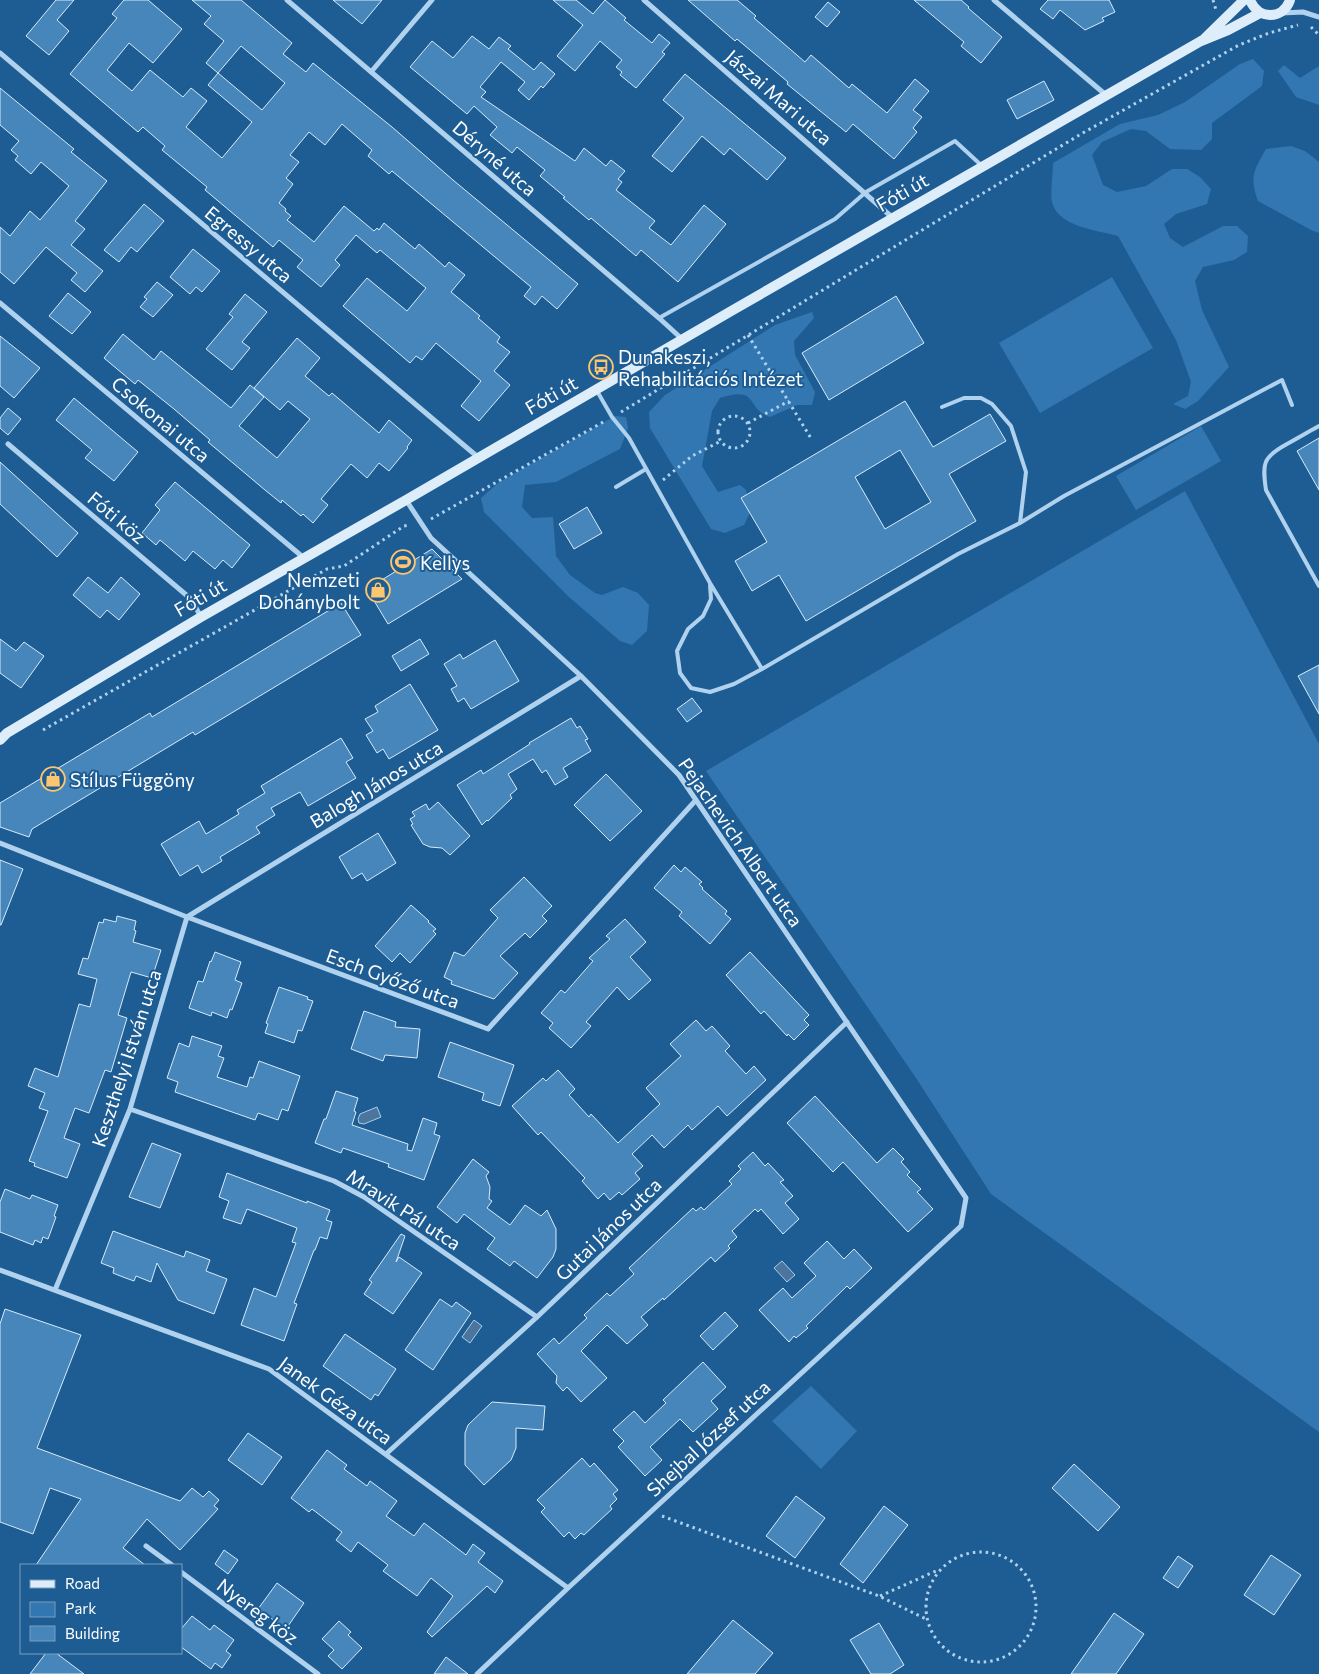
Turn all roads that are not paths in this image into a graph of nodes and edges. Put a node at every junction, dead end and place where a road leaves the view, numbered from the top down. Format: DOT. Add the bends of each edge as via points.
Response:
graph roads {
  1 [pos="287,0"];
  2 [pos="432,0"];
  3 [pos="644,0"];
  4 [pos="994,0"];
  5 [pos="1244,0"];
  6 [pos="1250,0"];
  7 [pos="1290,0"];
  8 [pos="1260,13"];
  9 [pos="1280,14"];
  10 [pos="1319,17"];
  11 [pos="1201,41"];
  12 [pos="0,53"];
  13 [pos="371,72"];
  14 [pos="1106,95"];
  15 [pos="983,166"];
  16 [pos="866,192"];
  17 [pos="893,218"];
  18 [pos="0,304"];
  19 [pos="659,318"];
  20 [pos="682,340"];
  21 [pos="596,389"];
  22 [pos="1292,405"];
  23 [pos="942,406"];
  24 [pos="1319,426"];
  25 [pos="8,444"];
  26 [pos="479,458"];
  27 [pos="646,469"];
  28 [pos="616,487"];
  29 [pos="406,500"];
  30 [pos="1020,523"];
  31 [pos="304,558"];
  32 [pos="710,583"];
  33 [pos="1319,586"];
  34 [pos="201,617"];
  35 [pos="762,669"];
  36 [pos="581,676"];
  37 [pos="0,740"];
  38 [pos="696,800"];
  39 [pos="0,843"];
  40 [pos="187,917"];
  41 [pos="847,1022"];
  42 [pos="130,1109"];
  43 [pos="961,1226"];
  44 [pos="0,1270"];
  45 [pos="55,1290"];
  46 [pos="537,1317"];
  47 [pos="386,1454"];
  48 [pos="146,1546"];
  49 [pos="171,1564"];
  50 [pos="182,1573"];
  51 [pos="568,1588"];
  52 [pos="318,1674"];
  53 [pos="477,1674"];
  1 -- 13 [label="street, Déryné utca"];
  2 -- 13 [label="street"];
  3 -- 16 [label="street, Jászai Mari utca"];
  4 -- 14 [label="street"];
  5 -- 11 [label="main road, Fóti út"];
  6 -- 8 [label="main road"];
  7 -- 9 [label="main road"];
  8 -- 9 [label="main road"];
  8 -- 11 [label="main road, Fóti út"];
  9 -- 10 [label="street" via="1303,12"];
  11 -- 14 [label="main road, Fóti út"];
  12 -- 26 [label="street, Egressy utca"];
  13 -- 19 [label="street, Déryné utca"];
  14 -- 15 [label="main road, Fóti út"];
  15 -- 16 [label="lane" via="955,141"];
  15 -- 17 [label="main road, Fóti út"];
  16 -- 17 [label="street, Jászai Mari utca"];
  16 -- 19 [label="lane" via="835,219"];
  17 -- 20 [label="main road, Fóti út"];
  18 -- 31 [label="street, Csokonai utca"];
  19 -- 20 [label="street, Déryné utca"];
  20 -- 21 [label="main road, Fóti út"];
  21 -- 26 [label="main road, Fóti út"];
  21 -- 27 [label="lane"];
  22 -- 30 [label="lane" via="1282,380 1064,496"];
  23 -- 30 [label="lane" via="964,398 981,398 992,404 1011,426 1026,472"];
  24 -- 33 [label="lane" via="1271,453 1264,477 1266,490"];
  25 -- 34 [label="street, Fóti köz" via="191,599"];
  26 -- 29 [label="main road, Fóti út"];
  27 -- 28 [label="lane"];
  27 -- 32 [label="lane"];
  29 -- 31 [label="main road, Fóti út"];
  29 -- 36 [label="street, Pejachevich Albert utca" via="431,538"];
  30 -- 35 [label="lane" via="958,554"];
  31 -- 34 [label="main road, Fóti út"];
  32 -- 35 [label="lane"];
  32 -- 35 [label="lane" via="711,599 703,616 688,629 677,651 680,673 691,688 710,692"];
  34 -- 37 [label="main road, Fóti út"];
  36 -- 38 [label="street, Pejachevich Albert utca" via="679,774"];
  36 -- 40 [label="street, Balogh János utca"];
  38 -- 40 [label="street, Esch Győző utca" via="488,1029"];
  38 -- 41 [label="street, Pejachevich Albert utca"];
  39 -- 40 [label="street, Esch Győző utca"];
  40 -- 42 [label="street, Keszthelyi István utca"];
  41 -- 43 [label="street, Pejachevich Albert utca" via="966,1198"];
  41 -- 46 [label="street, Gutai János utca"];
  42 -- 45 [label="street, Keszthelyi István utca"];
  42 -- 46 [label="street, Mravik Pál utca" via="334,1181 364,1197"];
  43 -- 51 [label="street, Shejbal József utca"];
  44 -- 45 [label="street, Janek Géza utca"];
  45 -- 47 [label="street, Janek Géza utca" via="269,1369"];
  46 -- 47 [label="street, Gutai János utca"];
  47 -- 51 [label="street, Janek Géza utca"];
  48 -- 49 [label="street"];
  50 -- 52 [label="street, Nyereg köz"];
  51 -- 53 [label="street, Shejbal József utca"];
}
